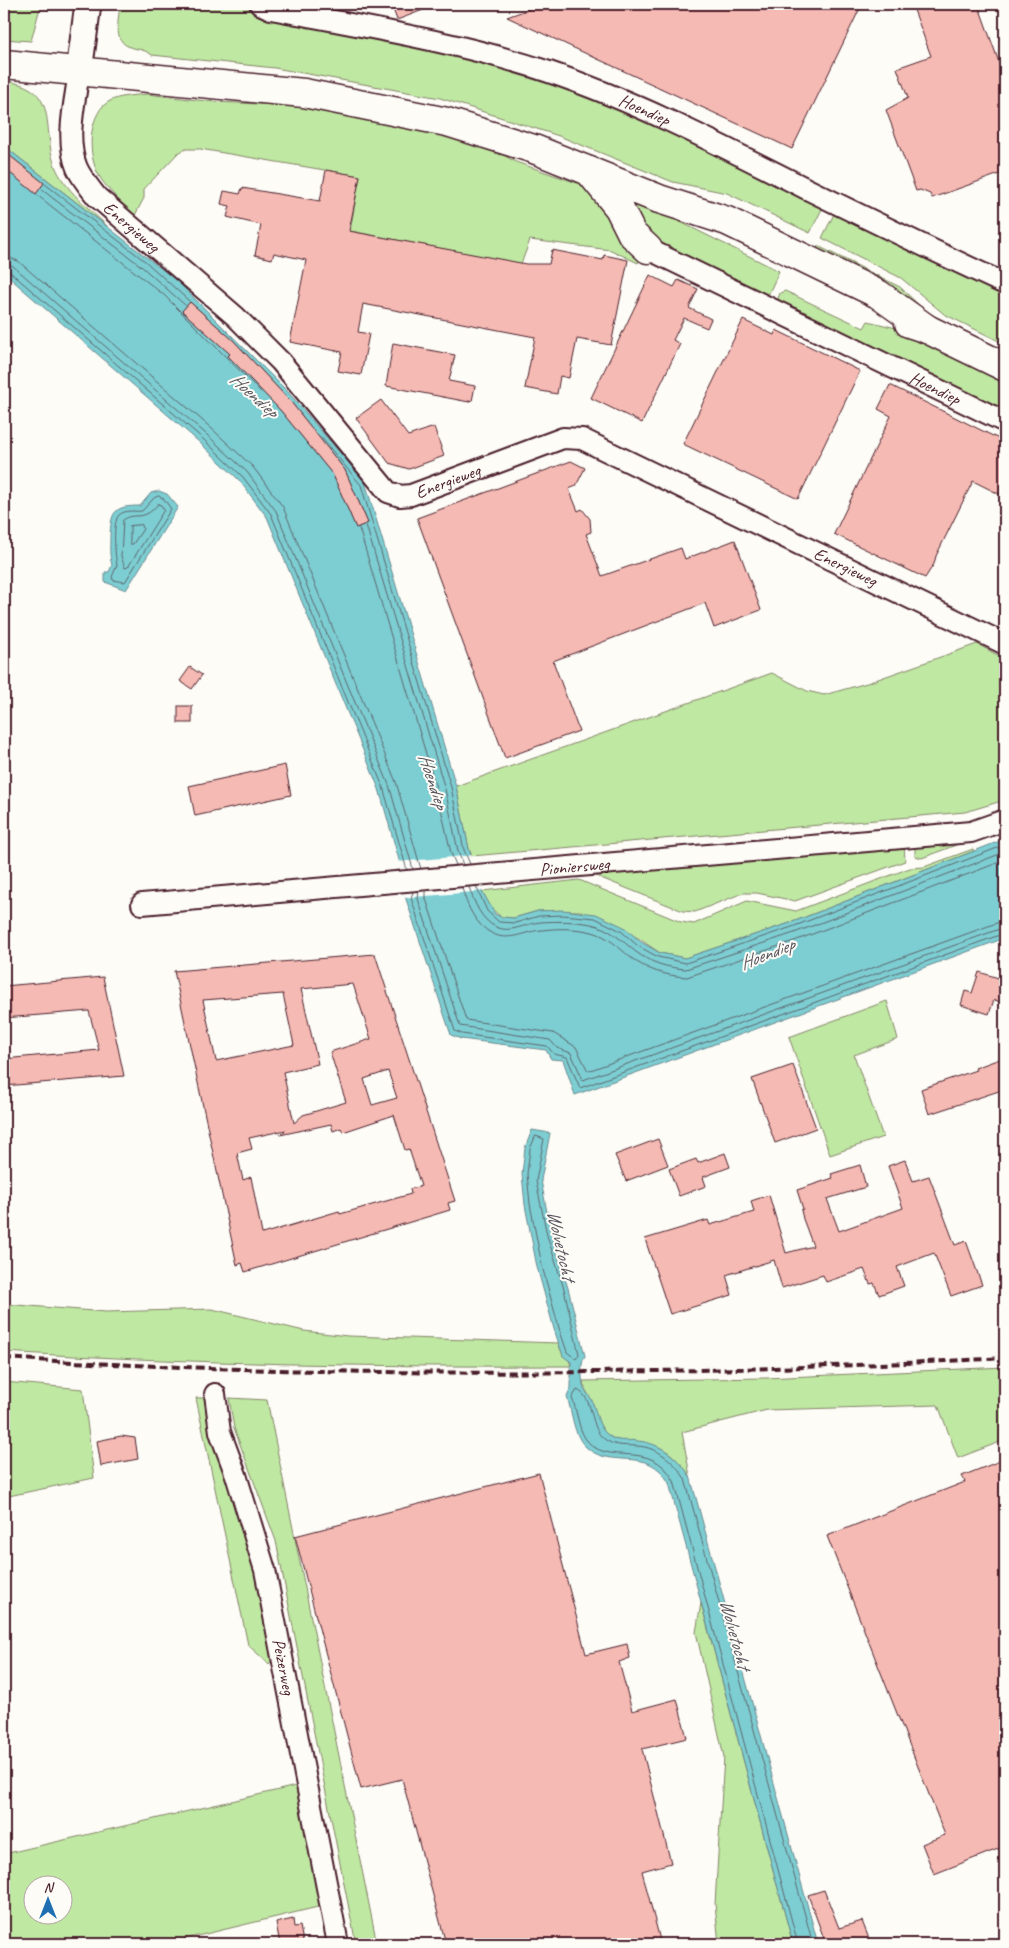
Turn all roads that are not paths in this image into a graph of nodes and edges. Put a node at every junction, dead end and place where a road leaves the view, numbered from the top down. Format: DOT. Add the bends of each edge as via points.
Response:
graph roads {
  1 [pos="88,4"];
  2 [pos="260,4"];
  3 [pos="4,64"];
  4 [pos="79,72"];
  5 [pos="588,170"];
  6 [pos="648,249"];
  7 [pos="1005,284"];
  8 [pos="1005,367"];
  9 [pos="1005,422"];
  10 [pos="1005,644"];
  11 [pos="1005,820"];
  12 [pos="142,904"];
  13 [pos="215,1394"];
  14 [pos="338,1944"];
  1 -- 4 [label="street"];
  2 -- 7 [label="street, Hoendiep" via="271,9 457,45 583,84 648,111"];
  3 -- 4 [label="main road"];
  4 -- 5 [label="main road" via="304,93 363,103 490,134"];
  4 -- 10 [label="street, Energieweg" via="72,134 74,159 83,179 97,197 235,316 282,362 388,492 411,495 563,438 582,439"];
  5 -- 6 [label="main road" via="619,208 632,234"];
  5 -- 8 [label="main road" via="659,199 720,237 871,311 927,329"];
  6 -- 9 [label="street, Hoendiep"];
  11 -- 12 [label="street, Pioniersweg" via="971,832"];
  13 -- 14 [label="street, Peizerweg" via="220,1432 265,1570"];
}
